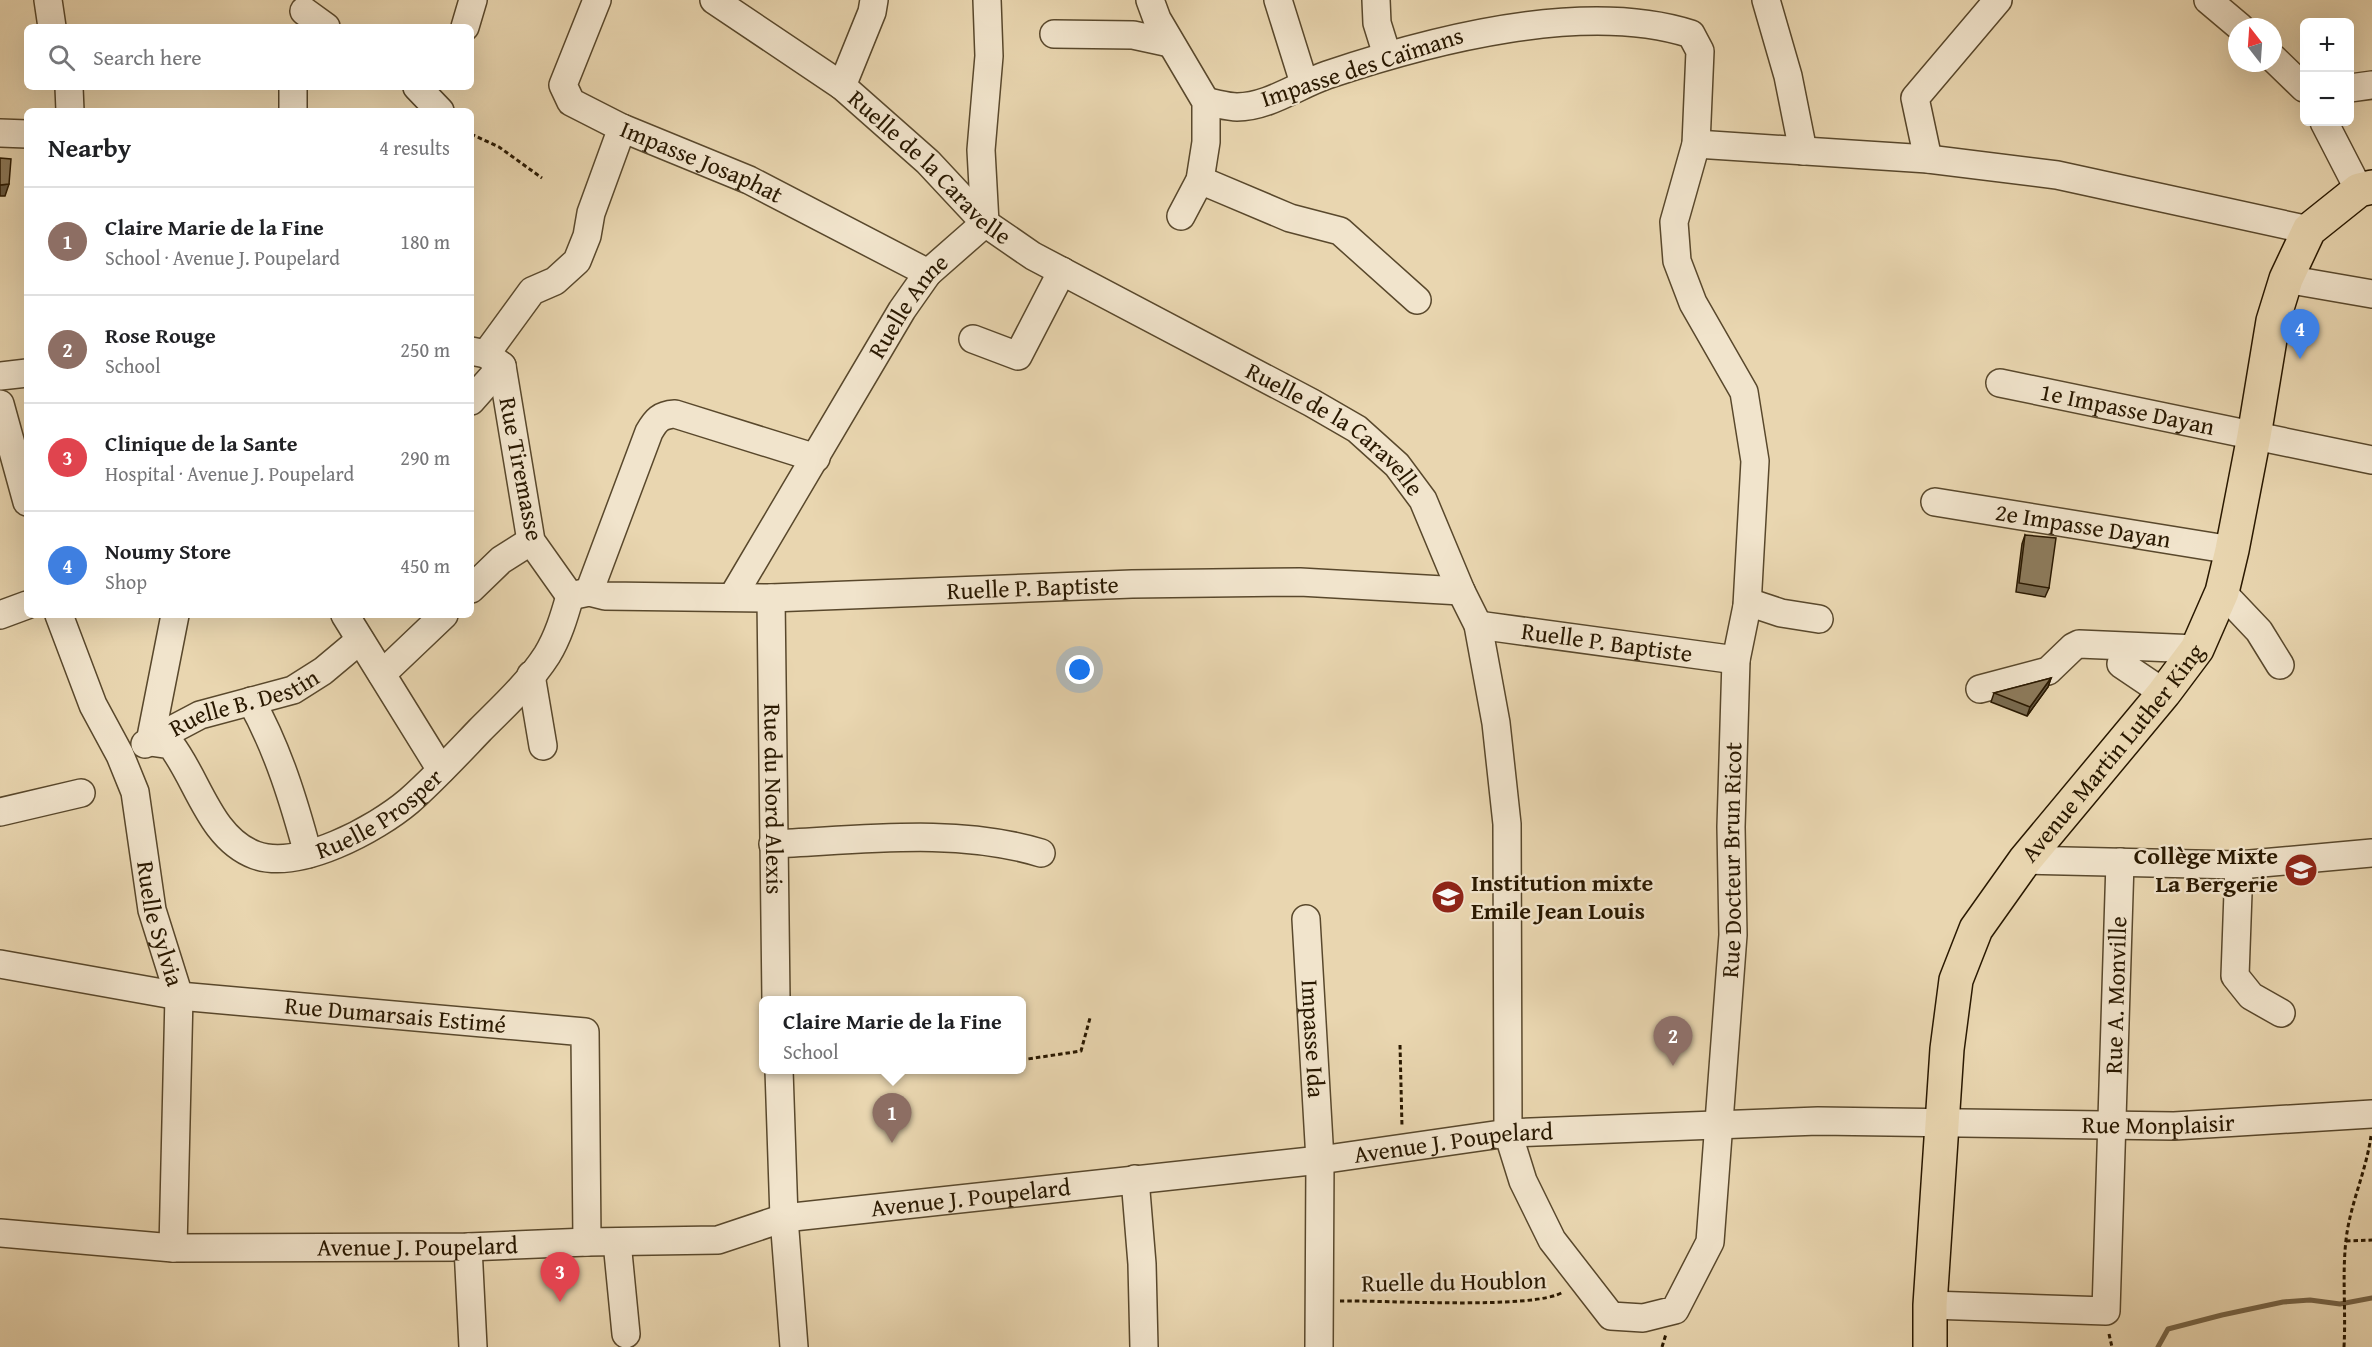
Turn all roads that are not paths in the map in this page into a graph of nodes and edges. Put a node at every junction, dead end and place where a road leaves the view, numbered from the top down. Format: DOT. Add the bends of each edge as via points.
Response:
graph roads {
  1 [pos="48,0"];
  2 [pos="473,0"];
  3 [pos="597,0"];
  4 [pos="714,0"];
  5 [pos="874,0"];
  6 [pos="987,0"];
  7 [pos="1150,0"];
  8 [pos="1278,0"];
  9 [pos="1376,0"];
  10 [pos="1766,0"];
  11 [pos="1998,0"];
  12 [pos="2208,0"];
  13 [pos="304,10"];
  14 [pos="2229,18"];
  15 [pos="52,24"];
  16 [pos="322,24"];
  17 [pos="466,24"];
  18 [pos="1054,34"];
  19 [pos="1170,43"];
  20 [pos="1388,55"];
  21 [pos="2282,67"];
  22 [pos="1304,83"];
  23 [pos="2300,84"];
  24 [pos="842,86"];
  25 [pos="2372,86"];
  26 [pos="2354,88"];
  27 [pos="69,90"];
  28 [pos="293,90"];
  29 [pos="420,90"];
  30 [pos="446,90"];
  31 [pos="1206,102"];
  32 [pos="70,108"];
  33 [pos="293,108"];
  34 [pos="437,108"];
  35 [pos="441,108"];
  36 [pos="2326,126"];
  37 [pos="622,128"];
  38 [pos="0,133"];
  39 [pos="24,134"];
  40 [pos="1696,144"];
  41 [pos="1803,151"];
  42 [pos="1928,159"];
  43 [pos="1200,180"];
  44 [pos="2365,188"];
  45 [pos="1181,216"];
  46 [pos="985,223"];
  47 [pos="2309,230"];
  48 [pos="1062,272"];
  49 [pos="928,273"];
  50 [pos="2286,279"];
  51 [pos="2372,294"];
  52 [pos="1417,300"];
  53 [pos="973,339"];
  54 [pos="486,357"];
  55 [pos="24,373"];
  56 [pos="0,376"];
  57 [pos="2000,382"];
  58 [pos="474,392"];
  59 [pos="0,404"];
  60 [pos="2254,436"];
  61 [pos="816,458"];
  62 [pos="2372,460"];
  63 [pos="24,491"];
  64 [pos="1935,502"];
  65 [pos="531,541"];
  66 [pos="2232,550"];
  67 [pos="474,586"];
  68 [pos="1461,591"];
  69 [pos="2222,592"];
  70 [pos="588,595"];
  71 [pos="733,596"];
  72 [pos="771,598"];
  73 [pos="24,606"];
  74 [pos="1747,606"];
  75 [pos="0,615"];
  76 [pos="60,618"];
  77 [pos="175,618"];
  78 [pos="347,618"];
  79 [pos="441,618"];
  80 [pos="1819,619"];
  81 [pos="1478,625"];
  82 [pos="360,640"];
  83 [pos="2197,649"];
  84 [pos="1736,660"];
  85 [pos="2121,664"];
  86 [pos="2280,665"];
  87 [pos="382,674"];
  88 [pos="531,675"];
  89 [pos="1980,689"];
  90 [pos="2164,693"];
  91 [pos="251,701"];
  92 [pos="150,742"];
  93 [pos="543,746"];
  94 [pos="120,754"];
  95 [pos="441,770"];
  96 [pos="81,793"];
  97 [pos="0,812"];
  98 [pos="773,844"];
  99 [pos="1041,853"];
  100 [pos="2372,853"];
  101 [pos="308,854"];
  102 [pos="2025,860"];
  103 [pos="2120,862"];
  104 [pos="2239,865"];
  105 [pos="1306,919"];
  106 [pos="0,964"];
  107 [pos="179,996"];
  108 [pos="777,996"];
  109 [pos="2281,1013"];
  110 [pos="779,1074"];
  111 [pos="2372,1113"];
  112 [pos="1943,1122"];
  113 [pos="1720,1123"];
  114 [pos="2111,1127"];
  115 [pos="1508,1133"];
  116 [pos="1320,1160"];
  117 [pos="1135,1179"];
  118 [pos="784,1218"];
  119 [pos="0,1233"];
  120 [pos="587,1242"];
  121 [pos="617,1242"];
  122 [pos="468,1247"];
  123 [pos="173,1248"];
  124 [pos="1930,1305"];
  125 [pos="626,1334"];
  126 [pos="473,1347"];
  127 [pos="794,1347"];
  128 [pos="1144,1347"];
  129 [pos="1319,1347"];
  130 [pos="1930,1347"];
  1 -- 15 [label="street"];
  2 -- 17 [label="street"];
  3 -- 37 [label="street, Impasse Josaphat" via="563,85 571,102"];
  4 -- 24 [label="street, Ruelle de la Caravelle"];
  5 -- 24 [label="street"];
  6 -- 46 [label="street" via="989,56 981,150"];
  7 -- 19 [label="street"];
  8 -- 22 [label="street"];
  9 -- 20 [label="street" via="1377,23"];
  10 -- 41 [label="street" via="1788,76"];
  11 -- 42 [label="street" via="1914,98"];
  12 -- 14 [label="street"];
  13 -- 16 [label="street"];
  18 -- 19 [label="street" via="1132,35"];
  19 -- 31 [label="street"];
  20 -- 22 [label="street, Impasse des Caïmans"];
  20 -- 40 [label="street, Impasse des Caïmans" via="1531,18 1591,14 1648,20 1677,28 1691,34 1700,51"];
  21 -- 23 [label="street"];
  22 -- 31 [label="street, Impasse des Caïmans" via="1272,99 1237,107"];
  24 -- 46 [label="street, Ruelle de la Caravelle" via="928,162"];
  25 -- 26 [label="street"];
  27 -- 32 [label="street"];
  28 -- 33 [label="street"];
  29 -- 34 [label="street"];
  30 -- 35 [label="street"];
  31 -- 43 [label="street" via="1206,142"];
  36 -- 44 [label="street"];
  37 -- 49 [label="street, Impasse Josaphat" via="749,180"];
  37 -- 54 [label="street" via="577,261 555,282 531,291"];
  38 -- 39 [label="street"];
  40 -- 41 [label="street"];
  40 -- 74 [label="street, Rue Docteur Brun Ricot" via="1674,222 1677,261 1693,303 1744,392 1755,461"];
  41 -- 42 [label="street"];
  42 -- 47 [label="street" via="2057,175"];
  43 -- 45 [label="street"];
  43 -- 52 [label="street" via="1290,218 1340,231"];
  44 -- 47 [label="main road, Avenue Martin Luther King"];
  46 -- 48 [label="street, Ruelle de la Caravelle"];
  46 -- 49 [label="street, Ruelle Anne"];
  47 -- 50 [label="main road, Avenue Martin Luther King"];
  48 -- 53 [label="street" via="1018,356"];
  48 -- 68 [label="street, Ruelle de la Caravelle" via="1357,429 1398,465 1423,500"];
  49 -- 61 [label="street, Ruelle Anne" via="902,310"];
  50 -- 51 [label="street"];
  50 -- 60 [label="main road, Avenue Martin Luther King" via="2273,321"];
  54 -- 58 [label="street"];
  54 -- 65 [label="street, Rue Tiremasse"];
  55 -- 56 [label="street"];
  57 -- 60 [label="street, 1e Impasse Dayan"];
  59 -- 63 [label="street"];
  60 -- 62 [label="street, 1e Impasse Dayan"];
  60 -- 66 [label="main road, Avenue Martin Luther King"];
  61 -- 70 [label="street, Ruelle Prosper" via="675,414 664,415 650,432"];
  61 -- 71 [label="street, Ruelle Anne"];
  64 -- 66 [label="street, 2e Impasse Dayan"];
  65 -- 67 [label="street" via="501,560"];
  65 -- 70 [label="street, Rue Tiremasse"];
  66 -- 69 [label="main road, Avenue Martin Luther King"];
  68 -- 72 [label="street, Ruelle P. Baptiste" via="1300,582"];
  68 -- 81 [label="street, Ruelle de la Caravelle"];
  69 -- 83 [label="main road, Avenue Martin Luther King"];
  69 -- 86 [label="street" via="2259,631"];
  70 -- 71 [label="street, Ruelle P. Baptiste"];
  70 -- 88 [label="street, Ruelle Prosper"];
  71 -- 72 [label="street, Ruelle P. Baptiste"];
  72 -- 98 [label="street, Rue du Nord Alexis"];
  73 -- 75 [label="street"];
  74 -- 80 [label="street"];
  74 -- 84 [label="street, Rue Docteur Brun Ricot"];
  76 -- 94 [label="street, Ruelle Sylvia" via="93,705"];
  77 -- 92 [label="street"];
  78 -- 82 [label="street"];
  79 -- 87 [label="street"];
  81 -- 84 [label="street, Ruelle P. Baptiste"];
  81 -- 115 [label="street, Ruelle de la Caravelle" via="1496,723 1506,824"];
  82 -- 87 [label="street"];
  82 -- 91 [label="street, Ruelle B. Destin" via="294,690"];
  83 -- 89 [label="street" via="2079,644 2048,671"];
  83 -- 90 [label="main road, Avenue Martin Luther King"];
  84 -- 113 [label="street, Rue Docteur Brun Ricot" via="1731,826 1733,935"];
  85 -- 90 [label="street"];
  87 -- 95 [label="street"];
  88 -- 93 [label="street"];
  88 -- 95 [label="street, Ruelle Prosper"];
  90 -- 102 [label="main road, Avenue Martin Luther King"];
  91 -- 92 [label="street, Ruelle B. Destin" via="200,715"];
  91 -- 101 [label="street" via="278,761"];
  92 -- 94 [label="street, Ruelle B. Destin"];
  92 -- 101 [label="street, Ruelle Prosper" via="171,745 215,820 233,842 255,855 273,858"];
  94 -- 107 [label="street, Ruelle Sylvia" via="138,806 152,910"];
  95 -- 101 [label="street, Ruelle Prosper" via="407,802 372,825"];
  96 -- 97 [label="street"];
  98 -- 99 [label="street" via="935,837 1022,847"];
  98 -- 108 [label="street, Rue du Nord Alexis"];
  100 -- 104 [label="street"];
  102 -- 103 [label="street"];
  102 -- 112 [label="main road, Avenue Martin Luther King" via="1976,929 1956,980"];
  103 -- 104 [label="street"];
  103 -- 114 [label="street, Rue A. Monville"];
  104 -- 109 [label="street" via="2235,976 2251,996"];
  105 -- 116 [label="street, Impasse Ida"];
  106 -- 107 [label="street, Rue Dumarsais Estimé"];
  107 -- 120 [label="street, Rue Dumarsais Estimé" via="585,1032"];
  107 -- 123 [label="street, Ruelle Sylvia"];
  110 -- 118 [label="street"];
  111 -- 114 [label="street, Rue Monplaisir"];
  112 -- 113 [label="street, Avenue J. Poupelard"];
  112 -- 114 [label="street, Rue Monplaisir"];
  112 -- 124 [label="main road, Avenue Martin Luther King"];
  113 -- 115 [label="street, Avenue J. Poupelard"];
  113 -- 115 [label="street, Rue Docteur Brun Ricot" via="1710,1242 1675,1310 1643,1318 1611,1316 1552,1240 1523,1181"];
  114 -- 124 [label="street, Rue A. Monville" via="2106,1311"];
  115 -- 116 [label="street, Avenue J. Poupelard"];
  116 -- 117 [label="street, Avenue J. Poupelard"];
  116 -- 129 [label="street, Impasse Ida"];
  117 -- 118 [label="street, Avenue J. Poupelard"];
  117 -- 128 [label="street"];
  118 -- 121 [label="street, Avenue J. Poupelard" via="717,1240"];
  118 -- 127 [label="street"];
  119 -- 123 [label="street, Avenue J. Poupelard"];
  120 -- 121 [label="street, Avenue J. Poupelard"];
  120 -- 122 [label="street, Avenue J. Poupelard"];
  121 -- 125 [label="street"];
  122 -- 123 [label="street, Avenue J. Poupelard"];
  122 -- 126 [label="street"];
  124 -- 130 [label="main road, Avenue Martin Luther King"];
}
